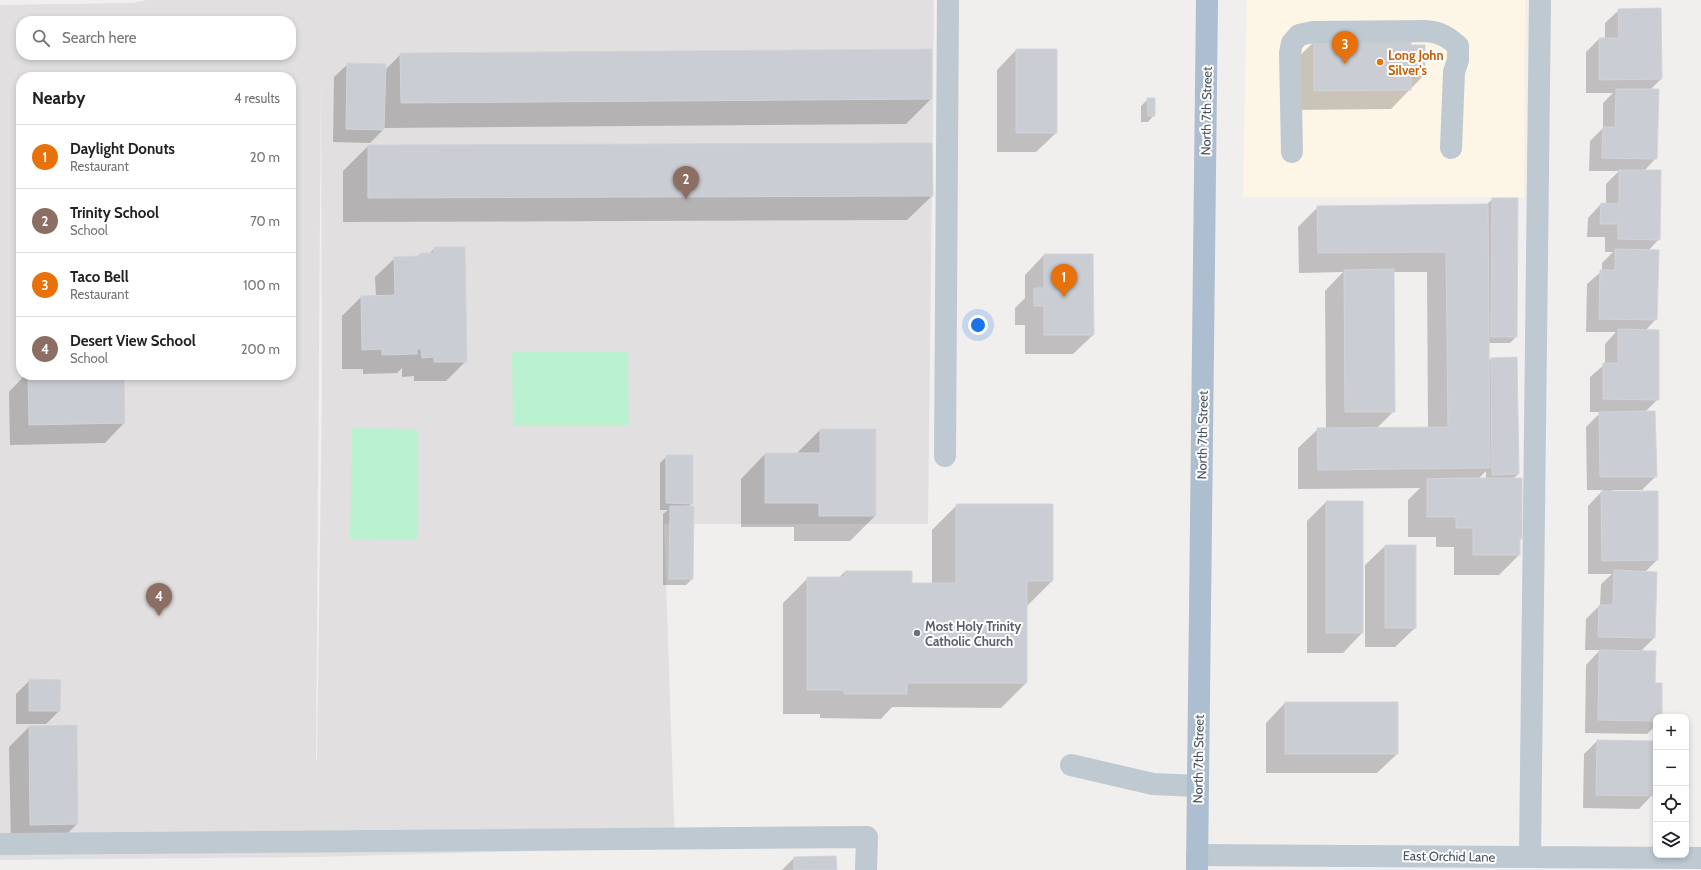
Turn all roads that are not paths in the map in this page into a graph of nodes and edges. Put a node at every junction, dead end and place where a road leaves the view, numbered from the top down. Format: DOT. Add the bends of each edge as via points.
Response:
graph roads {
  1 [pos="948,0"];
  2 [pos="1207,0"];
  3 [pos="1540,0"];
  4 [pos="1451,148"];
  5 [pos="1292,152"];
  6 [pos="945,456"];
  7 [pos="1070,765"];
  8 [pos="1198,786"];
  9 [pos="0,844"];
  10 [pos="1530,858"];
  11 [pos="1701,858"];
  12 [pos="1197,862"];
  13 [pos="1299,863"];
  14 [pos="1386,863"];
  15 [pos="1473,864"];
  16 [pos="866,870"];
  1 -- 6 [label="street"];
  2 -- 8 [label="main road, North 7th Street"];
  3 -- 10 [label="street"];
  4 -- 5 [label="street" via="1454,72 1458,60 1458,46 1437,32 1313,32 1299,35 1292,43 1290,53"];
  7 -- 8 [label="street" via="1153,784"];
  8 -- 12 [label="main road, North 7th Street"];
  9 -- 16 [label="street" via="867,838"];
  10 -- 11 [label="street, East Orchid Lane"];
  10 -- 15 [label="street, East Orchid Lane"];
  12 -- 13 [label="street, East Orchid Lane"];
  13 -- 14 [label="street, East Orchid Lane"];
  14 -- 15 [label="street, East Orchid Lane"];
}
